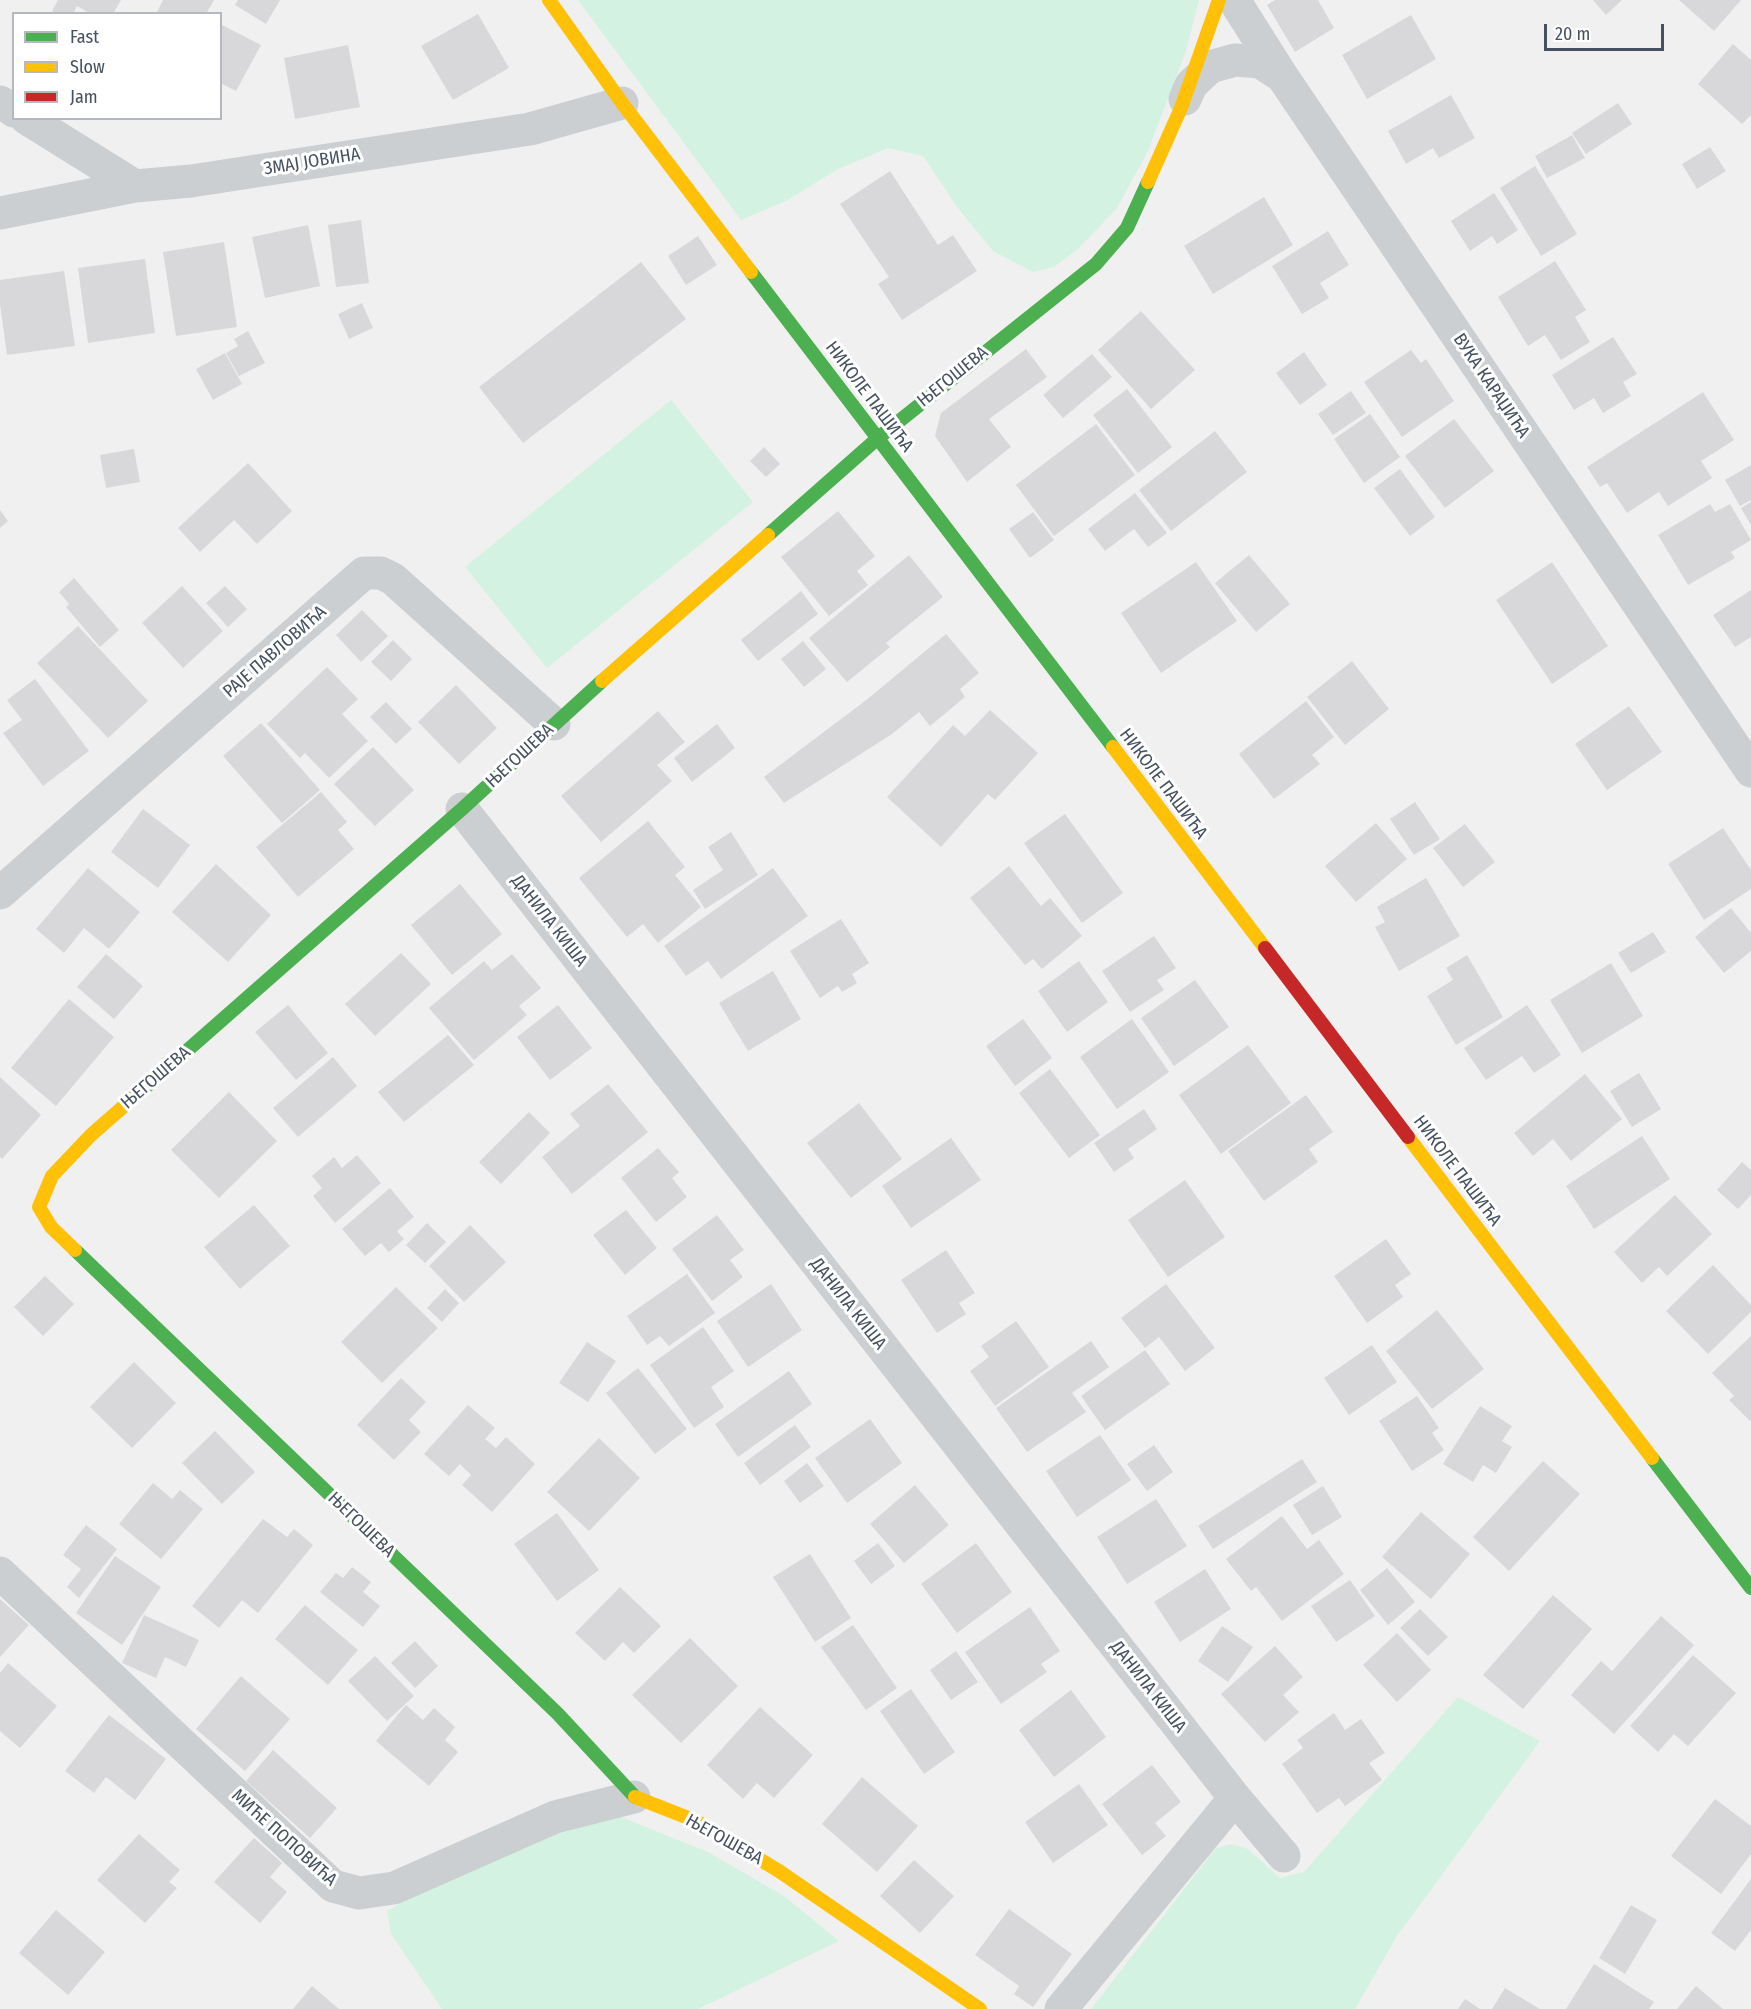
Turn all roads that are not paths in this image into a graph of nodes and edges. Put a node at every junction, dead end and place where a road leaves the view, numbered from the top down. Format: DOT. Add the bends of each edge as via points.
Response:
graph roads {
  1 [pos="549,0"];
  2 [pos="1219,0"];
  3 [pos="1234,0"];
  4 [pos="1282,76"];
  5 [pos="622,103"];
  6 [pos="1181,108"];
  7 [pos="29,120"];
  8 [pos="135,186"];
  9 [pos="0,213"];
  10 [pos="878,438"];
  11 [pos="554,724"];
  12 [pos="1751,771"];
  13 [pos="462,809"];
  14 [pos="0,893"];
  15 [pos="0,1573"];
  16 [pos="1751,1588"];
  17 [pos="634,1797"];
  18 [pos="1235,1798"];
  19 [pos="1284,1856"];
  20 [pos="980,2009"];
  21 [pos="1061,2009"];
  1 -- 5 [label="street, НИКОЛЕ ПАШИЋА"];
  2 -- 6 [label="street, ЊЕГОШЕВА"];
  3 -- 4 [label="street, ВУКА КАРАЏИЋА"];
  4 -- 6 [label="street, ЊЕГОШЕВА" via="1260,62 1235,60 1210,67 1191,85"];
  4 -- 12 [label="street, ВУКА КАРАЏИЋА"];
  5 -- 8 [label="street, ЗМАЈ ЈОВИНА" via="530,129 191,181"];
  5 -- 10 [label="street, НИКОЛЕ ПАШИЋА"];
  6 -- 10 [label="street, ЊЕГОШЕВА" via="1127,228 1096,264"];
  7 -- 8 [label="street"];
  8 -- 9 [label="street, ЗМАЈ ЈОВИНА"];
  10 -- 11 [label="street, ЊЕГОШЕВА"];
  10 -- 16 [label="street, НИКОЛЕ ПАШИЋА"];
  11 -- 13 [label="street, ЊЕГОШЕВА"];
  11 -- 14 [label="street, РАЈЕ ПАВЛОВИЋА" via="393,579 381,573 364,573"];
  13 -- 17 [label="street, ЊЕГОШЕВА" via="91,1135 52,1176 39,1207 51,1227 558,1714"];
  13 -- 18 [label="street, ДАНИЛА КИША"];
  15 -- 17 [label="street, МИЋЕ ПОПОВИЋА" via="333,1886 359,1893 394,1888 555,1817"];
  17 -- 20 [label="street, ЊЕГОШЕВА" via="696,1821 779,1871"];
  18 -- 19 [label="street, ДАНИЛА КИША"];
  18 -- 21 [label="street"];
}
